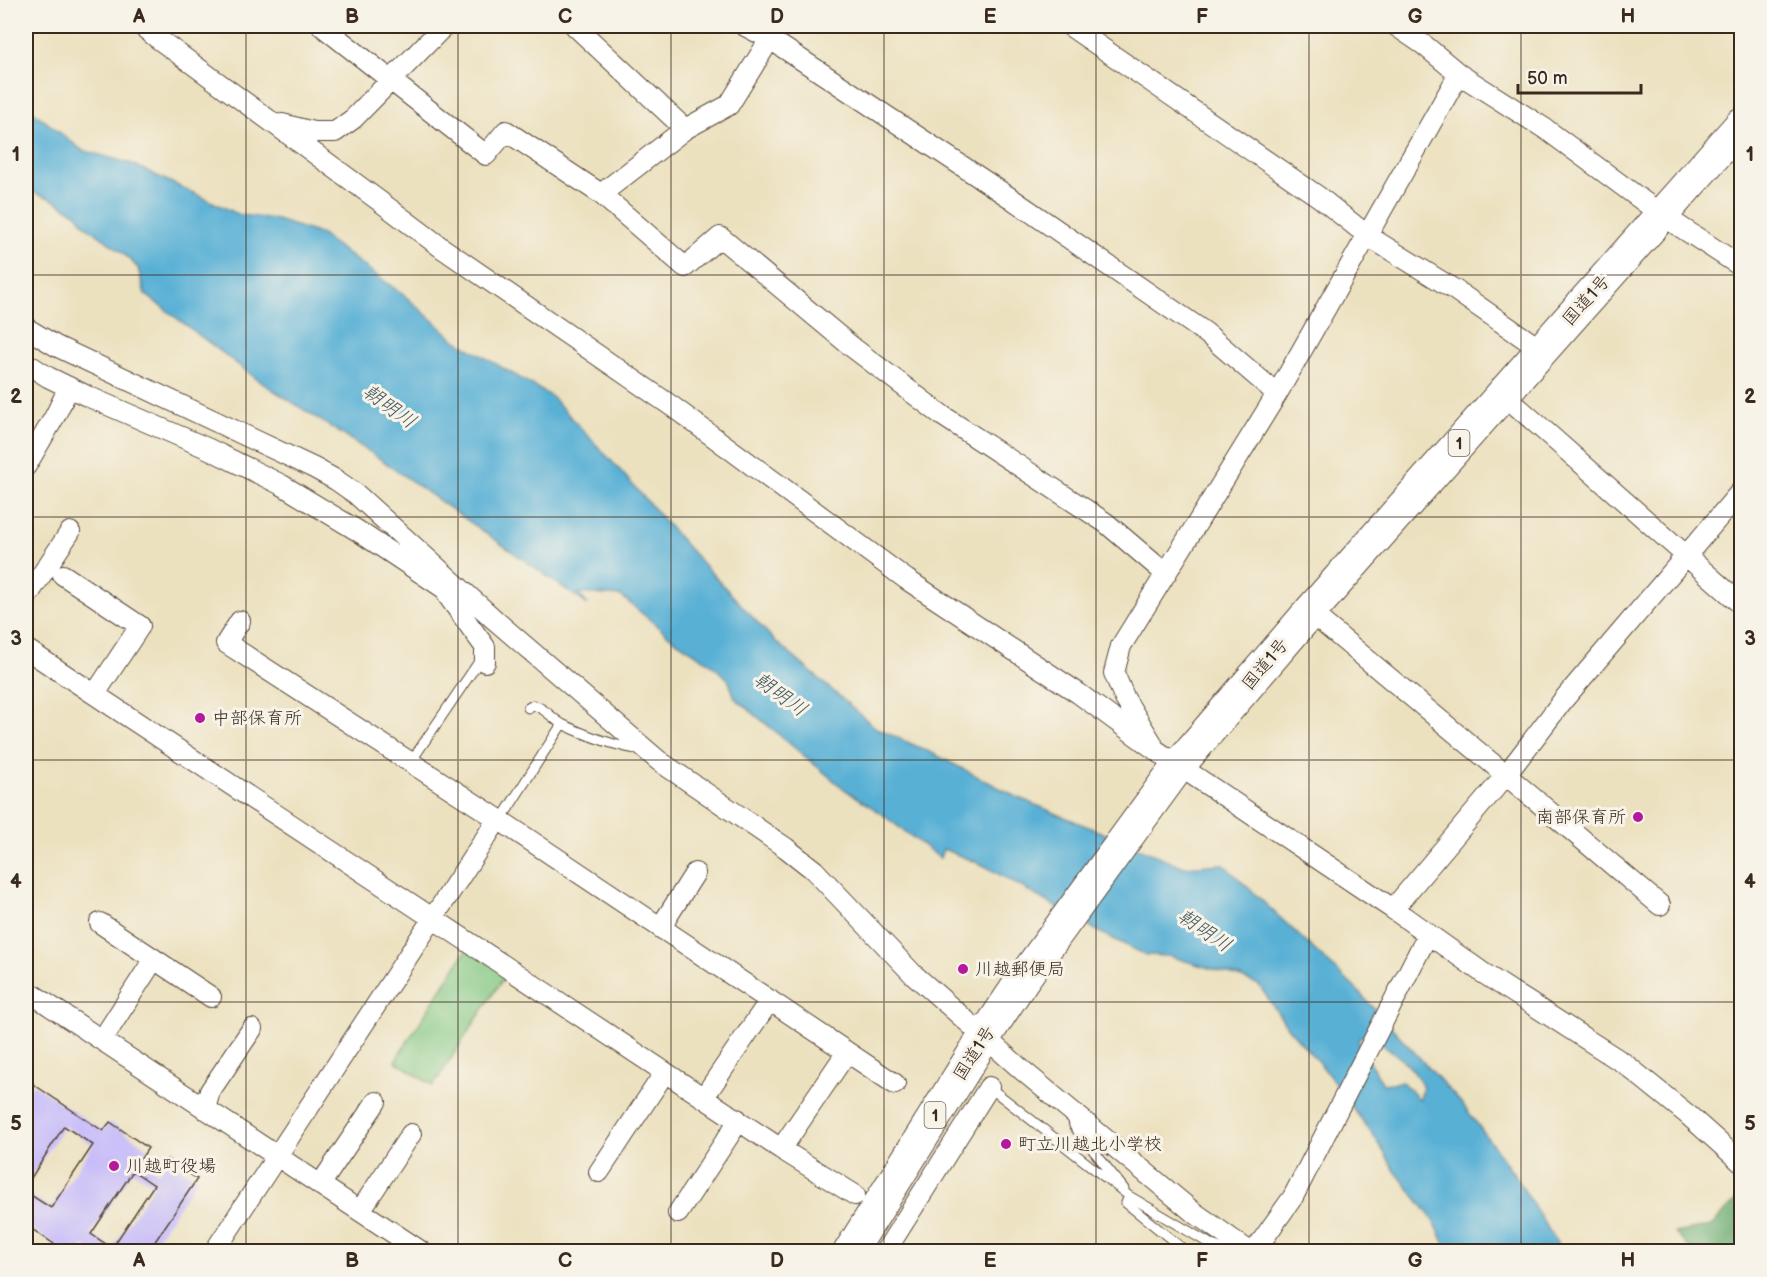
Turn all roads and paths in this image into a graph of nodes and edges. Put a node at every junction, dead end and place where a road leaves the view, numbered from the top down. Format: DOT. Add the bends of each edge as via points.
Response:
graph roads {
  1 [pos="142,26"];
  2 [pos="322,26"];
  3 [pos="444,26"];
  4 [pos="575,26"];
  5 [pos="745,26"];
  6 [pos="1070,26"];
  7 [pos="1396,26"];
  8 [pos="774,32"];
  9 [pos="1459,74"];
  10 [pos="391,80"];
  11 [pos="266,119"];
  12 [pos="1742,124"];
  13 [pos="685,129"];
  14 [pos="601,194"];
  15 [pos="1662,215"];
  16 [pos="1368,236"];
  17 [pos="1742,267"];
  18 [pos="26,328"];
  19 [pos="1541,350"];
  20 [pos="26,363"];
  21 [pos="69,387"];
  22 [pos="1277,394"];
  23 [pos="1503,394"];
  24 [pos="26,466"];
  25 [pos="1742,490"];
  26 [pos="70,532"];
  27 [pos="1685,557"];
  28 [pos="1166,574"];
  29 [pos="63,575"];
  30 [pos="454,589"];
  31 [pos="26,598"];
  32 [pos="1742,605"];
  33 [pos="1310,612"];
  34 [pos="240,621"];
  35 [pos="26,649"];
  36 [pos="483,661"];
  37 [pos="95,694"];
  38 [pos="528,708"];
  39 [pos="562,724"];
  40 [pos="646,751"];
  41 [pos="1168,758"];
  42 [pos="411,763"];
  43 [pos="1506,775"];
  44 [pos="498,819"];
  45 [pos="695,873"];
  46 [pos="1660,905"];
  47 [pos="1393,909"];
  48 [pos="434,919"];
  49 [pos="100,923"];
  50 [pos="662,929"];
  51 [pos="1428,934"];
  52 [pos="154,959"];
  53 [pos="26,990"];
  54 [pos="211,997"];
  55 [pos="770,1000"];
  56 [pos="252,1029"];
  57 [pos="985,1036"];
  58 [pos="102,1040"];
  59 [pos="848,1052"];
  60 [pos="665,1072"];
  61 [pos="895,1084"];
  62 [pos="989,1087"];
  63 [pos="704,1098"];
  64 [pos="376,1102"];
  65 [pos="205,1109"];
  66 [pos="1071,1110"];
  67 [pos="737,1119"];
  68 [pos="411,1134"];
  69 [pos="781,1149"];
  70 [pos="277,1156"];
  71 [pos="1742,1163"];
  72 [pos="599,1173"];
  73 [pos="320,1185"];
  74 [pos="855,1196"];
  75 [pos="1129,1196"];
  76 [pos="360,1211"];
  77 [pos="678,1213"];
  78 [pos="214,1251"];
  79 [pos="422,1251"];
  80 [pos="849,1251"];
  81 [pos="885,1251"];
  82 [pos="1187,1251"];
  83 [pos="1230,1251"];
  84 [pos="1252,1251"];
  1 -- 11 [label="street"];
  2 -- 10 [label="street"];
  3 -- 10 [label="street"];
  4 -- 13 [label="street"];
  5 -- 8 [label="street"];
  6 -- 16 [label="street" via="1319,197"];
  7 -- 9 [label="street"];
  8 -- 13 [label="street" via="729,105"];
  8 -- 22 [label="street" via="1206,333"];
  9 -- 15 [label="street" via="1547,130"];
  9 -- 16 [label="street"];
  10 -- 11 [label="street" via="335,132 314,132"];
  10 -- 14 [label="street" via="486,155 506,131"];
  11 -- 41 [label="street" via="442,248 673,407 906,579"];
  12 -- 15 [label="highway, 国道1号 / 1"];
  13 -- 14 [label="street"];
  14 -- 28 [label="street" via="685,267 720,237 934,410 1106,523"];
  15 -- 17 [label="street"];
  15 -- 19 [label="highway, 国道1号 / 1"];
  16 -- 19 [label="street"];
  16 -- 22 [label="street"];
  18 -- 30 [label="street" via="336,480 356,494"];
  19 -- 23 [label="highway, 国道1号 / 1"];
  20 -- 21 [label="street"];
  21 -- 24 [label="street"];
  21 -- 30 [label="street" via="282,485"];
  22 -- 28 [label="street"];
  23 -- 27 [label="street"];
  23 -- 33 [label="highway, 国道1号 / 1"];
  25 -- 27 [label="street"];
  26 -- 31 [label="street"];
  27 -- 32 [label="street"];
  27 -- 43 [label="street" via="1564,699"];
  28 -- 41 [label="street" via="1121,646 1114,673 1125,699"];
  29 -- 37 [label="street" via="140,626"];
  30 -- 36 [label="street" via="448,596 485,647"];
  30 -- 40 [label="street"];
  33 -- 41 [label="highway, 国道1号 / 1"];
  33 -- 43 [label="street"];
  34 -- 42 [label="street" via="226,643"];
  35 -- 37 [label="street"];
  36 -- 42 [label="lane"];
  37 -- 48 [label="street"];
  38 -- 39 [label="lane" via="540,707"];
  39 -- 40 [label="lane"];
  39 -- 44 [label="lane"];
  40 -- 57 [label="street" via="814,870 912,973"];
  41 -- 47 [label="street"];
  41 -- 57 [label="highway, 国道1号 / 1" via="1160,791"];
  42 -- 44 [label="street"];
  43 -- 46 [label="street"];
  43 -- 47 [label="street"];
  44 -- 48 [label="street"];
  44 -- 50 [label="street"];
  45 -- 50 [label="street"];
  47 -- 51 [label="street"];
  48 -- 60 [label="street"];
  48 -- 70 [label="street"];
  49 -- 52 [label="street"];
  50 -- 55 [label="street"];
  51 -- 71 [label="street" via="1625,1064"];
  51 -- 84 [label="street" via="1293,1197"];
  52 -- 54 [label="street"];
  52 -- 58 [label="street"];
  53 -- 58 [label="street"];
  55 -- 59 [label="street"];
  55 -- 63 [label="street"];
  56 -- 65 [label="street" via="210,1091"];
  57 -- 66 [label="street"];
  57 -- 80 [label="highway, 国道1号 / 1"];
  58 -- 65 [label="street"];
  59 -- 61 [label="street"];
  59 -- 69 [label="street"];
  60 -- 63 [label="street"];
  60 -- 72 [label="street"];
  62 -- 75 [label="lane"];
  62 -- 81 [label="street"];
  63 -- 67 [label="street"];
  64 -- 73 [label="street"];
  65 -- 70 [label="street"];
  66 -- 75 [label="lane" via="1074,1126"];
  66 -- 84 [label="street" via="1192,1211"];
  67 -- 69 [label="street"];
  67 -- 77 [label="street"];
  68 -- 76 [label="street"];
  69 -- 74 [label="street"];
  70 -- 73 [label="street"];
  70 -- 78 [label="street"];
  73 -- 76 [label="street"];
  75 -- 82 [label="lane" via="1126,1203"];
  75 -- 83 [label="lane" via="1212,1245"];
  76 -- 79 [label="street"];
}
